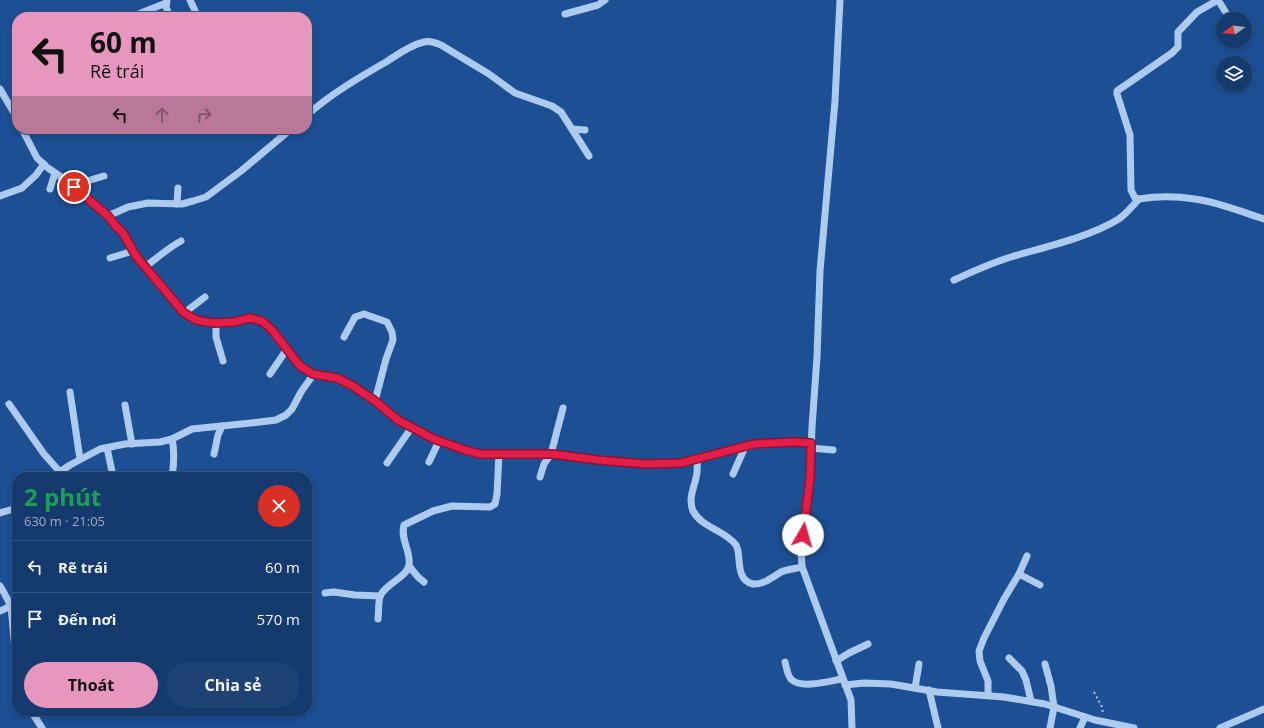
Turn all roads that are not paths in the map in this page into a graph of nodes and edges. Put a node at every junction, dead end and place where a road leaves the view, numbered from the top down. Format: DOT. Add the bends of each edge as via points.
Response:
graph roads {
  1 [pos="190,0"];
  2 [pos="605,0"];
  3 [pos="840,0"];
  4 [pos="1218,0"];
  5 [pos="167,2"];
  6 [pos="143,12"];
  7 [pos="168,12"];
  8 [pos="196,12"];
  9 [pos="1226,12"];
  10 [pos="565,14"];
  11 [pos="0,88"];
  12 [pos="12,109"];
  13 [pos="312,111"];
  14 [pos="572,129"];
  15 [pos="586,130"];
  16 [pos="25,134"];
  17 [pos="285,134"];
  18 [pos="589,156"];
  19 [pos="44,164"];
  20 [pos="55,173"];
  21 [pos="104,176"];
  22 [pos="74,187"];
  23 [pos="50,188"];
  24 [pos="178,188"];
  25 [pos="0,196"];
  26 [pos="1139,199"];
  27 [pos="177,204"];
  28 [pos="108,216"];
  29 [pos="1264,219"];
  30 [pos="181,241"];
  31 [pos="133,251"];
  32 [pos="110,258"];
  33 [pos="145,266"];
  34 [pos="954,280"];
  35 [pos="205,297"];
  36 [pos="184,313"];
  37 [pos="216,323"];
  38 [pos="344,337"];
  39 [pos="287,349"];
  40 [pos="224,361"];
  41 [pos="270,374"];
  42 [pos="313,374"];
  43 [pos="70,392"];
  44 [pos="375,401"];
  45 [pos="8,404"];
  46 [pos="125,405"];
  47 [pos="562,408"];
  48 [pos="222,426"];
  49 [pos="412,427"];
  50 [pos="172,439"];
  51 [pos="439,441"];
  52 [pos="132,444"];
  53 [pos="811,446"];
  54 [pos="745,447"];
  55 [pos="107,448"];
  56 [pos="833,450"];
  57 [pos="214,454"];
  58 [pos="499,454"];
  59 [pos="552,454"];
  60 [pos="80,459"];
  61 [pos="697,459"];
  62 [pos="429,462"];
  63 [pos="387,463"];
  64 [pos="60,472"];
  65 [pos="112,472"];
  66 [pos="173,472"];
  67 [pos="733,474"];
  68 [pos="540,477"];
  69 [pos="12,509"];
  70 [pos="0,513"];
  71 [pos="1027,556"];
  72 [pos="409,566"];
  73 [pos="803,570"];
  74 [pos="1019,574"];
  75 [pos="424,582"];
  76 [pos="1040,585"];
  77 [pos="0,586"];
  78 [pos="325,592"];
  79 [pos="380,596"];
  80 [pos="11,606"];
  81 [pos="0,612"];
  82 [pos="12,617"];
  83 [pos="378,619"];
  84 [pos="868,644"];
  85 [pos="1009,658"];
  86 [pos="836,661"];
  87 [pos="785,662"];
  88 [pos="919,664"];
  89 [pos="1044,664"];
  90 [pos="843,682"];
  91 [pos="915,688"];
  92 [pos="929,690"];
  93 [pos="988,695"];
  94 [pos="1031,701"];
  95 [pos="1054,706"];
  96 [pos="1264,709"];
  97 [pos="34,716"];
  98 [pos="1085,717"];
  99 [pos="42,728"];
  100 [pos="852,728"];
  101 [pos="938,728"];
  102 [pos="1050,728"];
  103 [pos="1080,728"];
  104 [pos="1134,728"];
  105 [pos="1220,728"];
  1 -- 8 [label="street"];
  2 -- 10 [label="street" via="598,5"];
  3 -- 53 [label="street" via="835,101 820,271"];
  4 -- 9 [label="street"];
  4 -- 26 [label="street" via="1197,12 1184,25 1178,32 1178,47 1172,53 1118,91 1130,135 1131,190 1135,198"];
  5 -- 6 [label="street"];
  5 -- 7 [label="street"];
  11 -- 12 [label="street"];
  13 -- 14 [label="street" via="325,99 398,54 425,41 441,45 515,93 552,106 561,112"];
  14 -- 15 [label="street"];
  14 -- 18 [label="street"];
  16 -- 19 [label="street" via="37,158"];
  17 -- 27 [label="street" via="206,197"];
  19 -- 20 [label="street"];
  19 -- 25 [label="street" via="22,188"];
  20 -- 22 [label="street"];
  20 -- 23 [label="street"];
  21 -- 22 [label="street"];
  22 -- 28 [label="street"];
  24 -- 27 [label="street"];
  26 -- 29 [label="street" via="1196,199"];
  26 -- 34 [label="street" via="1118,220 1101,228 1071,240 1008,258"];
  27 -- 28 [label="street" via="148,203 128,207"];
  28 -- 31 [label="street" via="123,233"];
  30 -- 33 [label="street"];
  31 -- 32 [label="street"];
  31 -- 33 [label="street"];
  33 -- 36 [label="street"];
  35 -- 36 [label="street"];
  36 -- 37 [label="street" via="196,320"];
  37 -- 39 [label="street" via="250,318 262,321"];
  37 -- 40 [label="street" via="216,337"];
  38 -- 44 [label="street" via="355,317 361,314 387,322 391,327 393,340"];
  39 -- 41 [label="street"];
  39 -- 42 [label="street" via="300,366"];
  42 -- 44 [label="street" via="337,378"];
  42 -- 48 [label="street" via="286,415 276,420"];
  43 -- 60 [label="street"];
  44 -- 49 [label="street" via="398,420"];
  45 -- 64 [label="street"];
  46 -- 52 [label="street"];
  47 -- 59 [label="street"];
  48 -- 50 [label="street" via="192,429"];
  48 -- 57 [label="street"];
  49 -- 51 [label="street"];
  49 -- 63 [label="street"];
  50 -- 52 [label="street"];
  50 -- 66 [label="street"];
  51 -- 58 [label="street" via="480,454"];
  51 -- 62 [label="street"];
  52 -- 55 [label="street"];
  53 -- 54 [label="street" via="795,442 754,444"];
  53 -- 56 [label="street"];
  53 -- 73 [label="street" via="810,478 801,549"];
  54 -- 61 [label="street"];
  54 -- 67 [label="street"];
  55 -- 60 [label="street"];
  55 -- 65 [label="street"];
  58 -- 59 [label="street"];
  58 -- 72 [label="street" via="495,504 490,507 452,506 433,511 404,525"];
  59 -- 61 [label="street" via="646,464 681,463"];
  59 -- 68 [label="street" via="544,464"];
  60 -- 64 [label="street"];
  61 -- 73 [label="street" via="697,474 691,501 693,510 709,527 732,540 738,548 741,573 747,581 754,584 772,579 782,572"];
  69 -- 70 [label="street"];
  71 -- 74 [label="street"];
  72 -- 75 [label="street"];
  72 -- 79 [label="street" via="408,570"];
  73 -- 86 [label="street"];
  74 -- 76 [label="street"];
  74 -- 93 [label="street" via="979,651 988,681"];
  77 -- 80 [label="street"];
  78 -- 79 [label="street"];
  79 -- 83 [label="street"];
  80 -- 81 [label="street"];
  80 -- 82 [label="street"];
  84 -- 86 [label="street"];
  85 -- 94 [label="street" via="1022,671"];
  86 -- 90 [label="street"];
  87 -- 90 [label="street" via="788,676 799,684"];
  88 -- 91 [label="street"];
  89 -- 95 [label="street"];
  90 -- 91 [label="street"];
  90 -- 100 [label="street" via="851,700"];
  91 -- 92 [label="street"];
  92 -- 93 [label="street"];
  92 -- 101 [label="street"];
  93 -- 94 [label="street"];
  94 -- 95 [label="street"];
  95 -- 98 [label="street"];
  95 -- 102 [label="street"];
  96 -- 105 [label="street"];
  97 -- 99 [label="street"];
  98 -- 103 [label="street"];
  98 -- 104 [label="street"];
}
